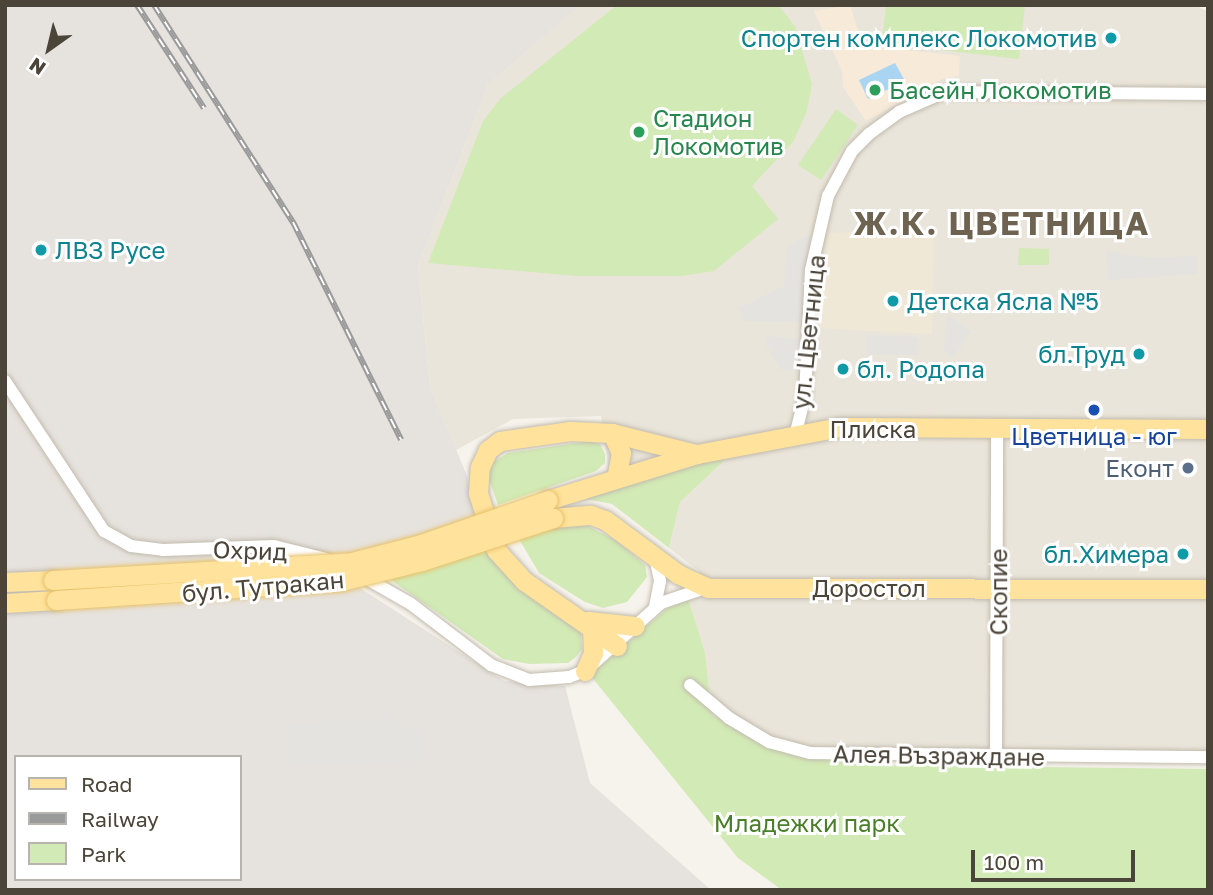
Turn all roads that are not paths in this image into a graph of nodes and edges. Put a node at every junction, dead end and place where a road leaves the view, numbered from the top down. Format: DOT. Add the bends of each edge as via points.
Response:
graph roads {
  1 [pos="1208,94"];
  2 [pos="5,381"];
  3 [pos="997,428"];
  4 [pos="1208,429"];
  5 [pos="796,432"];
  6 [pos="612,433"];
  7 [pos="697,454"];
  8 [pos="616,478"];
  9 [pos="550,509"];
  10 [pos="653,554"];
  11 [pos="5,582"];
  12 [pos="708,588"];
  13 [pos="998,589"];
  14 [pos="1208,589"];
  15 [pos="54,590"];
  16 [pos="5,603"];
  17 [pos="655,607"];
  18 [pos="586,623"];
  19 [pos="635,626"];
  20 [pos="617,646"];
  21 [pos="585,670"];
  22 [pos="690,685"];
  23 [pos="996,757"];
  24 [pos="1208,757"];
  1 -- 5 [label="street, ул. Цветница" via="945,92 899,112 869,134 852,151 828,196 811,270 805,396"];
  2 -- 21 [label="street, Охрид" via="104,531 131,546 274,546 323,558 411,604 491,665 529,680 569,677"];
  3 -- 4 [label="main road, Плиска"];
  3 -- 5 [label="main road, Плиска" via="840,427"];
  3 -- 13 [label="street, Скопие"];
  5 -- 7 [label="main road, Плиска"];
  6 -- 7 [label="main road"];
  6 -- 8 [label="main road" via="621,453"];
  6 -- 18 [label="main road" via="570,432 500,441 488,450 477,480 496,550 524,580"];
  7 -- 8 [label="main road, Плиска"];
  8 -- 9 [label="main road, Плиска"];
  9 -- 10 [label="main road, Доростол" via="605,520"];
  9 -- 15 [label="main road, бул. Тутракан, bridge" via="352,562"];
  10 -- 12 [label="main road, Доростол" via="678,574"];
  10 -- 17 [label="street" via="660,581"];
  11 -- 15 [label="main road, бул. Тутракан"];
  12 -- 13 [label="main road, Доростол"];
  12 -- 17 [label="street, Охрид" via="680,593"];
  13 -- 14 [label="main road, Доростол"];
  13 -- 23 [label="street, Скопие"];
  15 -- 16 [label="main road, бул. Тутракан"];
  17 -- 19 [label="street, Охрид"];
  18 -- 19 [label="main road"];
  18 -- 20 [label="main road"];
  18 -- 21 [label="main road" via="593,653"];
  19 -- 20 [label="street, Охрид"];
  20 -- 21 [label="street, Охрид"];
  22 -- 23 [label="street, Алея Възраждане" via="729,718 769,742 810,753"];
  23 -- 24 [label="street, Алея Възраждане"];
}
